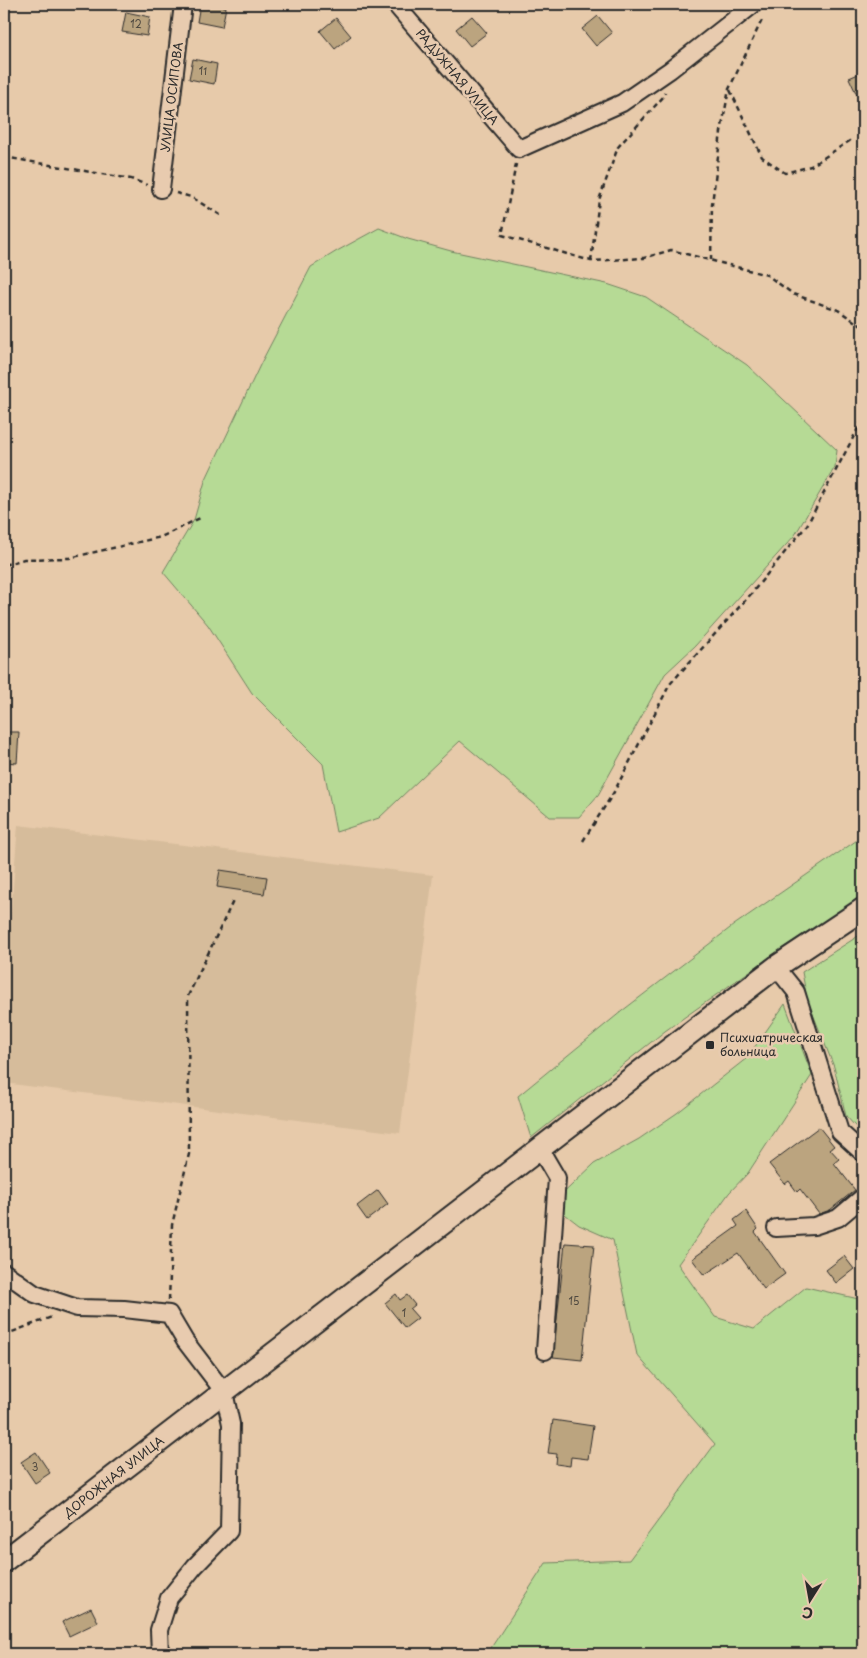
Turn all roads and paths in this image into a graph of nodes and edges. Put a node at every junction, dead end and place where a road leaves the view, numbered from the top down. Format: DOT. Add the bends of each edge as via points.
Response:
graph roads {
  1 [pos="183,4"];
  2 [pos="394,4"];
  3 [pos="759,8"];
  4 [pos="670,70"];
  5 [pos="729,89"];
  6 [pos="851,140"];
  7 [pos="519,149"];
  8 [pos="4,157"];
  9 [pos="161,189"];
  10 [pos="222,216"];
  11 [pos="711,260"];
  12 [pos="592,261"];
  13 [pos="863,327"];
  14 [pos="863,419"];
  15 [pos="200,518"];
  16 [pos="4,565"];
  17 [pos="584,841"];
  18 [pos="234,899"];
  19 [pos="863,910"];
  20 [pos="776,967"];
  21 [pos="540,1149"];
  22 [pos="863,1153"];
  23 [pos="863,1196"];
  24 [pos="776,1228"];
  25 [pos="4,1272"];
  26 [pos="77,1308"];
  27 [pos="169,1314"];
  28 [pos="4,1335"];
  29 [pos="545,1351"];
  30 [pos="224,1392"];
  31 [pos="4,1561"];
  32 [pos="160,1654"];
  1 -- 9 [label="street, УЛИЦА ОСИПОВА"];
  2 -- 7 [label="street, РАДУЖНАЯ УЛИЦА"];
  3 -- 4 [label="street"];
  3 -- 5 [label="path"];
  4 -- 7 [label="street" via="622,103"];
  4 -- 12 [label="path" via="664,96 618,148 599,200"];
  5 -- 6 [label="path" via="762,158 784,172 812,166"];
  5 -- 11 [label="path" via="712,204"];
  7 -- 12 [label="path" via="502,235"];
  8 -- 9 [label="path" via="131,180"];
  9 -- 10 [label="path" via="192,197"];
  11 -- 12 [label="path" via="671,250 644,258"];
  11 -- 13 [label="path" via="767,275 793,294 838,310"];
  14 -- 17 [label="path" via="807,525 751,594 670,684 614,792"];
  15 -- 16 [label="path" via="161,537 69,558 24,559"];
  18 -- 27 [label="path" via="188,996 189,1154 172,1225"];
  19 -- 20 [label="main road, ДОРОЖНАЯ УЛИЦА"];
  20 -- 21 [label="main road, ДОРОЖНАЯ УЛИЦА"];
  20 -- 22 [label="street" via="796,992 840,1132"];
  21 -- 29 [label="street" via="557,1178"];
  21 -- 30 [label="main road, ДОРОЖНАЯ УЛИЦА"];
  23 -- 24 [label="street" via="838,1218 814,1226"];
  25 -- 26 [label="street" via="35,1294"];
  26 -- 27 [label="street" via="124,1308"];
  26 -- 28 [label="path"];
  27 -- 30 [label="street"];
  30 -- 31 [label="main road, ДОРОЖНАЯ УЛИЦА"];
  30 -- 32 [label="street" via="231,1424 229,1531 169,1598 159,1630"];
}
